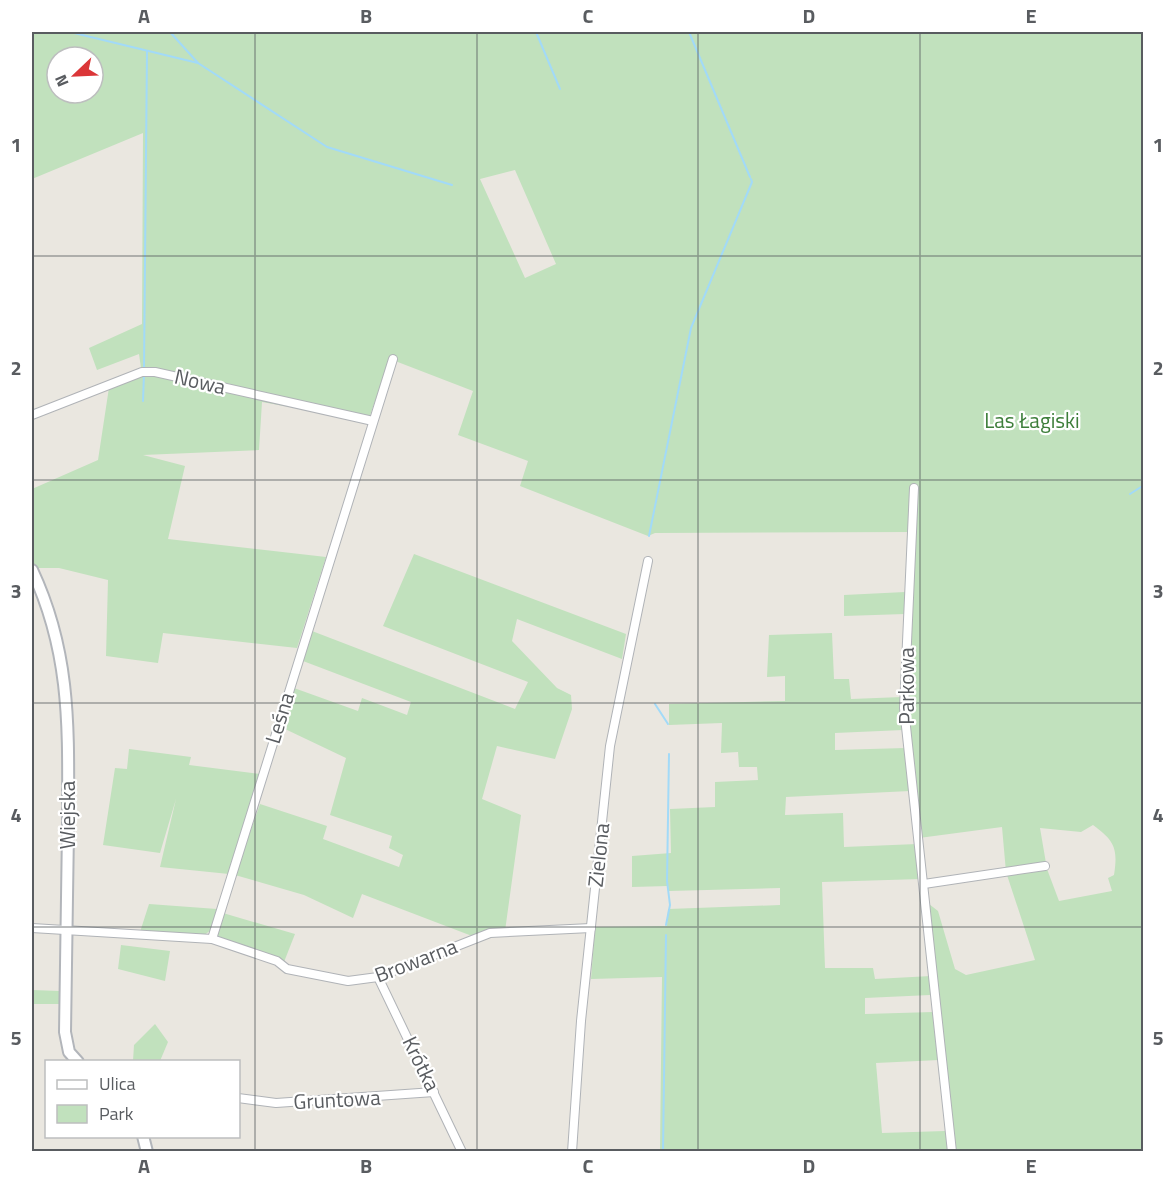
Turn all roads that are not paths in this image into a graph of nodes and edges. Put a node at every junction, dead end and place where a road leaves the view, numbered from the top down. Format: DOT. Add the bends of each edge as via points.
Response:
graph roads {
  1 [pos="393,359"];
  2 [pos="32,416"];
  3 [pos="373,421"];
  4 [pos="914,488"];
  5 [pos="648,561"];
  6 [pos="32,570"];
  7 [pos="1045,866"];
  8 [pos="924,884"];
  9 [pos="32,928"];
  10 [pos="591,928"];
  11 [pos="67,930"];
  12 [pos="212,939"];
  13 [pos="378,977"];
  14 [pos="76,1060"];
  15 [pos="434,1092"];
  16 [pos="240,1098"];
  17 [pos="462,1152"];
  18 [pos="572,1152"];
  19 [pos="952,1152"];
  1 -- 3 [label="street, Leśna"];
  2 -- 3 [label="street, Nowa" via="142,372 155,372"];
  3 -- 12 [label="street, Leśna"];
  4 -- 8 [label="street, Parkowa" via="904,708"];
  5 -- 10 [label="street, Zielona" via="610,746"];
  6 -- 11 [label="street, Wiejska" via="55,629 65,679"];
  7 -- 8 [label="street"];
  8 -- 19 [label="street, Parkowa"];
  9 -- 11 [label="street"];
  10 -- 13 [label="street, Browarna" via="490,933"];
  10 -- 18 [label="street, Zielona"];
  11 -- 12 [label="street"];
  11 -- 14 [label="street, Wiejska" via="66,1040"];
  12 -- 13 [label="street, Browarna" via="277,961 287,969 348,981"];
  13 -- 15 [label="street, Krótka"];
  15 -- 16 [label="street, Gruntowa" via="276,1103"];
  15 -- 17 [label="street, Krótka"];
}
